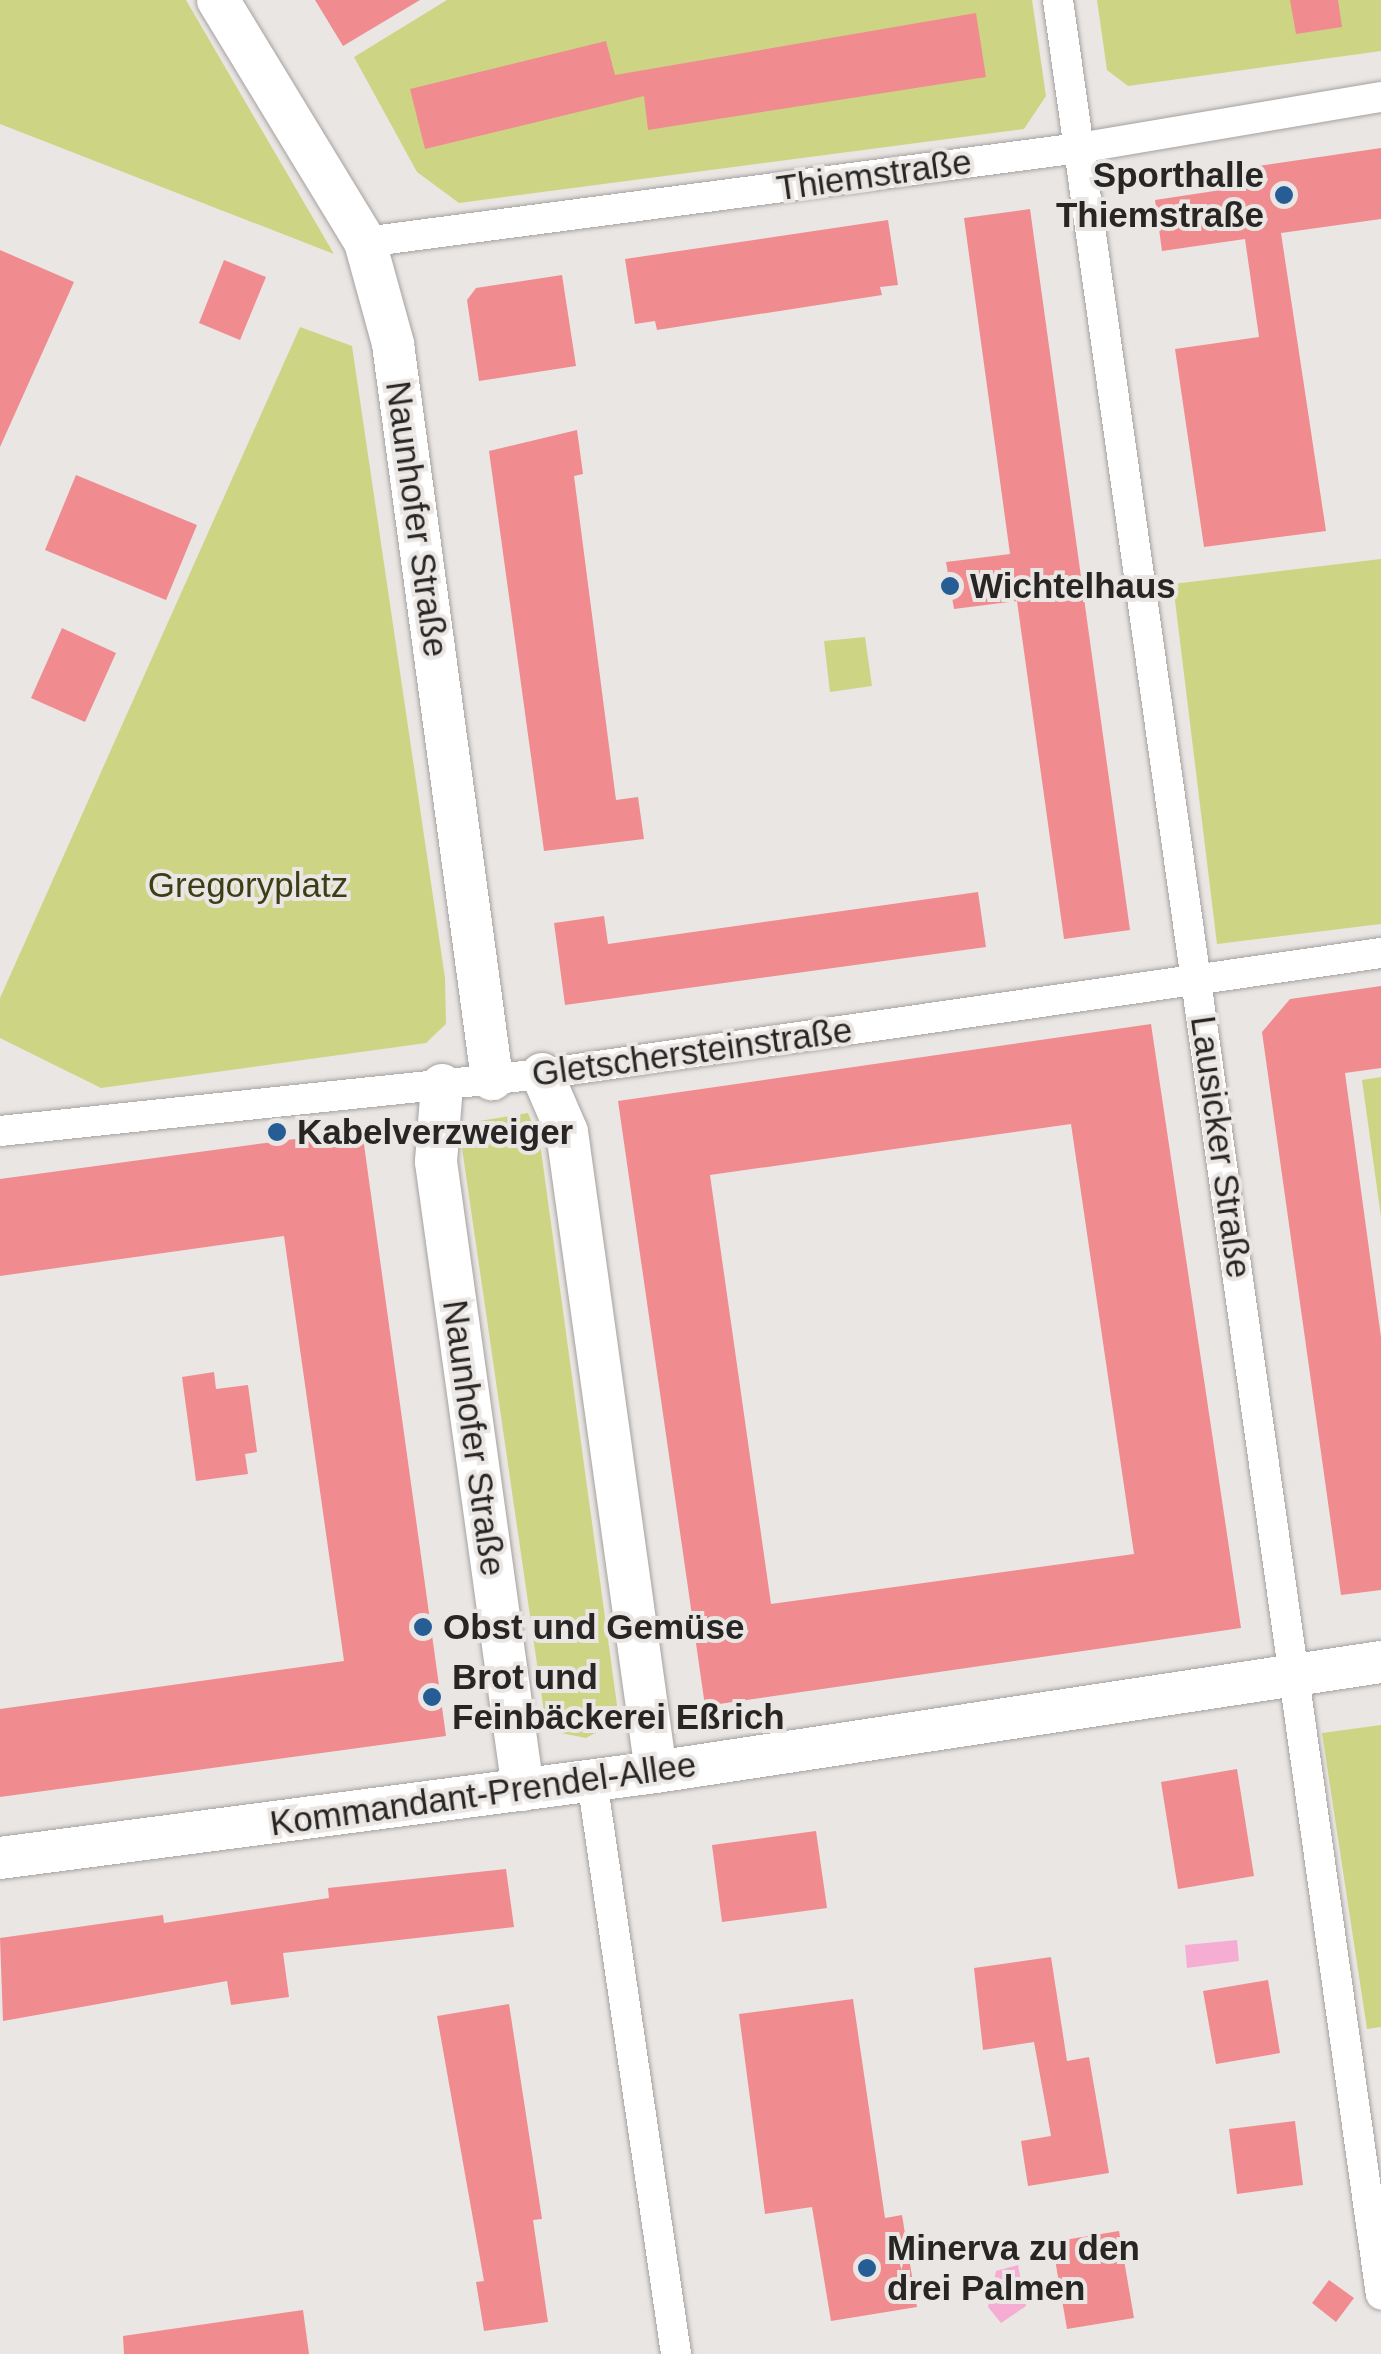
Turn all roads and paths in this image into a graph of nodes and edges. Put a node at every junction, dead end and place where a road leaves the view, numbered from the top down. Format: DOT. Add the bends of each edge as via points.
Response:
graph roads {
  1 [pos="218,0"];
  2 [pos="1058,0"];
  3 [pos="1381,97"];
  4 [pos="1080,148"];
  5 [pos="365,242"];
  6 [pos="1381,953"];
  7 [pos="1198,979"];
  8 [pos="542,1074"];
  9 [pos="492,1080"];
  10 [pos="442,1085"];
  11 [pos="0,1129"];
  12 [pos="1381,1662"];
  13 [pos="1296,1674"];
  14 [pos="656,1772"];
  15 [pos="592,1780"];
  16 [pos="523,1790"];
  17 [pos="0,1858"];
  18 [pos="1381,2294"];
  19 [pos="676,2354"];
  1 -- 5 [label="street, Naunhofer Straße"];
  2 -- 4 [label="street, Lausicker Straße"];
  3 -- 4 [label="street, Thiemstraße"];
  4 -- 5 [label="street, Thiemstraße"];
  4 -- 7 [label="street, Lausicker Straße"];
  5 -- 9 [label="street, Naunhofer Straße" via="393,344"];
  6 -- 7 [label="street, Gletschersteinstraße"];
  7 -- 8 [label="street, Gletschersteinstraße"];
  7 -- 13 [label="street, Lausicker Straße"];
  8 -- 9 [label="street, Gletschersteinstraße"];
  8 -- 14 [label="street" via="568,1132"];
  9 -- 10 [label="street, Gletschersteinstraße"];
  10 -- 11 [label="street, Gletschersteinstraße"];
  10 -- 16 [label="street, Naunhofer Straße" via="436,1162"];
  12 -- 13 [label="street, Kommandant-Prendel-Allee"];
  13 -- 14 [label="street, Kommandant-Prendel-Allee"];
  13 -- 18 [label="street, Lausicker Straße"];
  14 -- 15 [label="street, Kommandant-Prendel-Allee"];
  15 -- 16 [label="street, Kommandant-Prendel-Allee"];
  15 -- 19 [label="street"];
  16 -- 17 [label="street, Kommandant-Prendel-Allee"];
}
